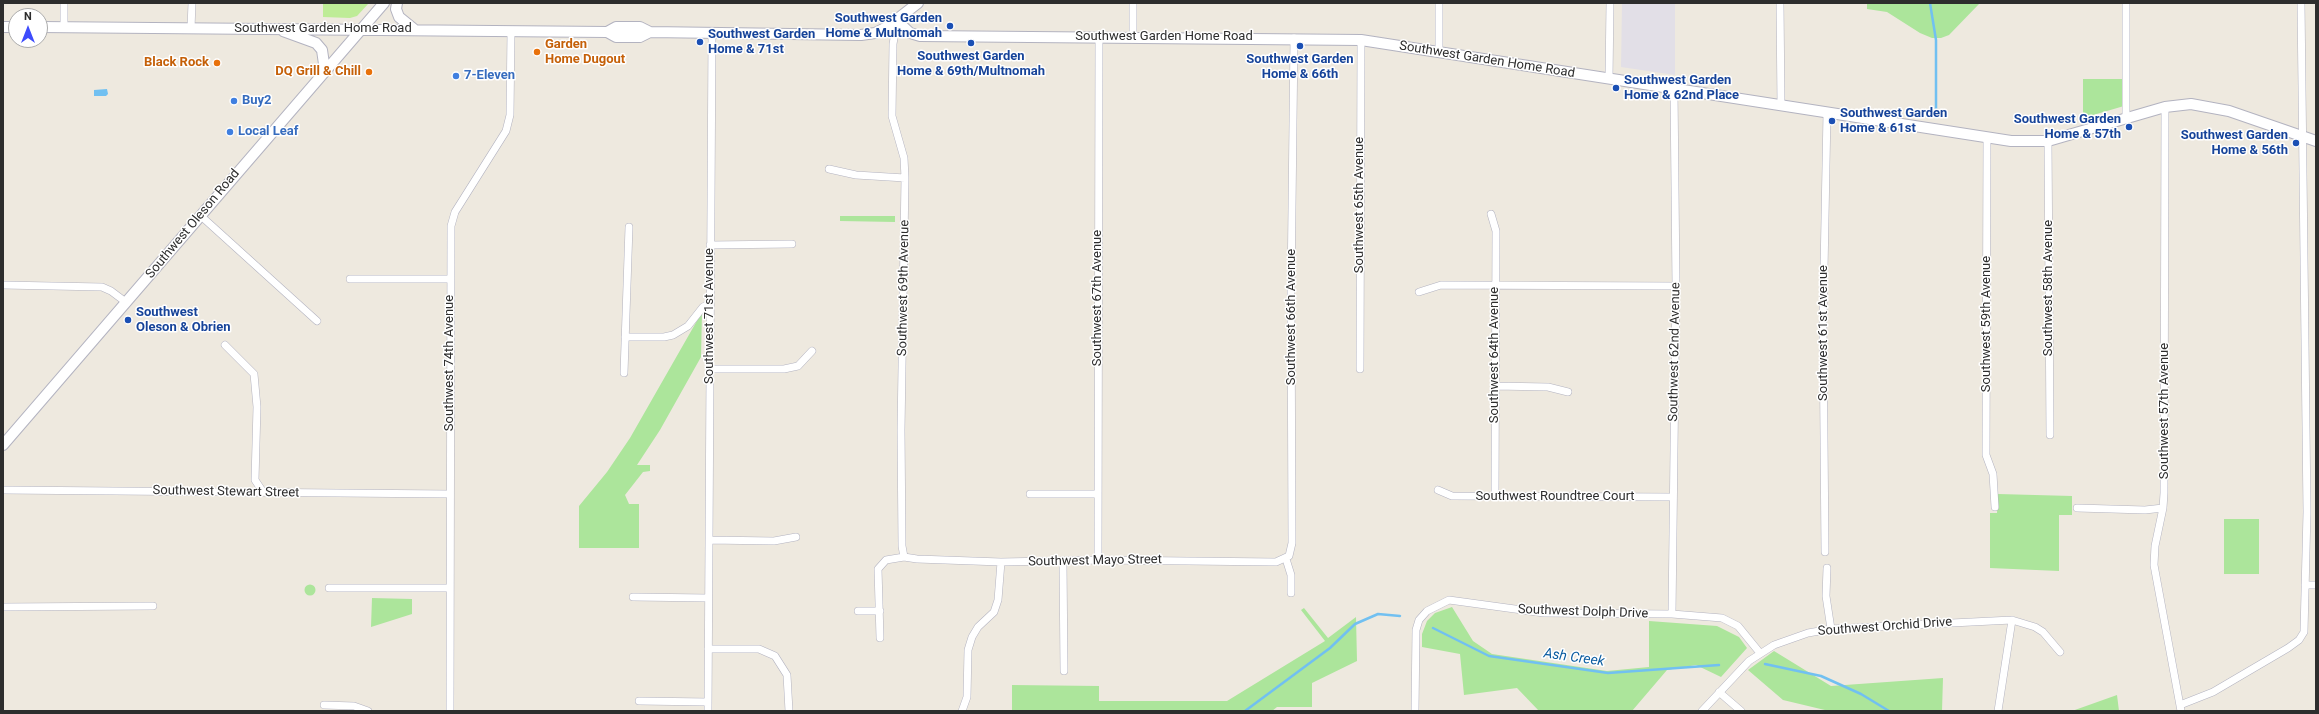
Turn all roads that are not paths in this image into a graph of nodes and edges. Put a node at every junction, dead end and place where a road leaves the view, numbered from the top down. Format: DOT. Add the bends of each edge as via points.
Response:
graph roads {
  1 [pos="64,3"];
  2 [pos="192,3"];
  3 [pos="384,3"];
  4 [pos="396,3"];
  5 [pos="918,3"];
  6 [pos="1133,3"];
  7 [pos="1439,3"];
  8 [pos="1610,3"];
  9 [pos="1780,3"];
  10 [pos="2126,3"];
  11 [pos="2301,3"];
  12 [pos="897,21"];
  13 [pos="48,27"];
  14 [pos="64,27"];
  15 [pos="191,28"];
  16 [pos="275,29"];
  17 [pos="361,29"];
  18 [pos="415,30"];
  19 [pos="511,31"];
  20 [pos="712,34"];
  21 [pos="1099,36"];
  22 [pos="1133,36"];
  23 [pos="1294,38"];
  24 [pos="1361,40"];
  25 [pos="1439,52"];
  26 [pos="325,71"];
  27 [pos="1610,79"];
  28 [pos="1674,89"];
  29 [pos="1780,106"];
  30 [pos="2165,107"];
  31 [pos="1827,113"];
  32 [pos="2126,118"];
  33 [pos="2304,136"];
  34 [pos="1987,138"];
  35 [pos="2048,141"];
  36 [pos="2316,141"];
  37 [pos="830,169"];
  38 [pos="905,178"];
  39 [pos="1491,214"];
  40 [pos="200,216"];
  41 [pos="629,227"];
  42 [pos="792,244"];
  43 [pos="710,245"];
  44 [pos="350,279"];
  45 [pos="450,279"];
  46 [pos="1495,284"];
  47 [pos="3,285"];
  48 [pos="1676,286"];
  49 [pos="1419,292"];
  50 [pos="127,303"];
  51 [pos="709,304"];
  52 [pos="317,321"];
  53 [pos="625,337"];
  54 [pos="224,345"];
  55 [pos="812,351"];
  56 [pos="709,369"];
  57 [pos="1360,369"];
  58 [pos="624,372"];
  59 [pos="1495,386"];
  60 [pos="1568,392"];
  61 [pos="2050,435"];
  62 [pos="3,445"];
  63 [pos="3,490"];
  64 [pos="1438,490"];
  65 [pos="263,492"];
  66 [pos="450,494"];
  67 [pos="1030,494"];
  68 [pos="1098,494"];
  69 [pos="1495,497"];
  70 [pos="1673,497"];
  71 [pos="1995,507"];
  72 [pos="2077,508"];
  73 [pos="2163,508"];
  74 [pos="796,537"];
  75 [pos="709,540"];
  76 [pos="1825,552"];
  77 [pos="904,557"];
  78 [pos="1286,559"];
  79 [pos="1098,560"];
  80 [pos="1001,562"];
  81 [pos="1063,562"];
  82 [pos="1827,568"];
  83 [pos="2306,585"];
  84 [pos="2316,585"];
  85 [pos="329,588"];
  86 [pos="450,588"];
  87 [pos="1291,594"];
  88 [pos="633,597"];
  89 [pos="708,598"];
  90 [pos="153,606"];
  91 [pos="3,607"];
  92 [pos="858,611"];
  93 [pos="880,611"];
  94 [pos="1672,614"];
  95 [pos="2012,620"];
  96 [pos="1831,629"];
  97 [pos="880,638"];
  98 [pos="708,648"];
  99 [pos="2060,652"];
  100 [pos="1760,653"];
  101 [pos="1064,671"];
  102 [pos="1719,692"];
  103 [pos="639,701"];
  104 [pos="708,702"];
  105 [pos="324,705"];
  106 [pos="2180,708"];
  107 [pos="368,711"];
  108 [pos="450,711"];
  109 [pos="708,711"];
  110 [pos="789,711"];
  111 [pos="962,711"];
  112 [pos="1415,711"];
  113 [pos="1702,711"];
  114 [pos="1741,711"];
  115 [pos="1998,711"];
  1 -- 14 [label="street"];
  2 -- 15 [label="street"];
  3 -- 17 [label="main road, Southwest Oleson Road"];
  4 -- 18 [label="main road" via="399,17"];
  5 -- 12 [label="main road"];
  6 -- 22 [label="street"];
  7 -- 25 [label="street"];
  8 -- 27 [label="street"];
  9 -- 29 [label="street"];
  10 -- 32 [label="street"];
  11 -- 33 [label="street" via="2301,123"];
  12 -- 20 [label="main road, Southwest Garden Home Road" via="882,31 868,35"];
  12 -- 21 [label="main road, Southwest Garden Home Road" via="910,32 920,36"];
  12 -- 38 [label="street, Southwest 69th Avenue" via="893,44 892,116 904,158"];
  13 -- 14 [label="main road, Southwest Garden Home Road"];
  14 -- 15 [label="main road, Southwest Garden Home Road"];
  15 -- 16 [label="main road, Southwest Garden Home Road"];
  16 -- 17 [label="main road, Southwest Garden Home Road"];
  16 -- 26 [label="main road" via="316,43 322,50"];
  17 -- 18 [label="main road, Southwest Garden Home Road"];
  17 -- 26 [label="main road, Southwest Oleson Road"];
  18 -- 19 [label="main road, Southwest Garden Home Road"];
  19 -- 20 [label="main road, Southwest Garden Home Road" via="607,32 616,36 640,36 650,32"];
  19 -- 45 [label="street, Southwest 74th Avenue" via="509,121 504,136 454,216 451,226"];
  20 -- 43 [label="street, Southwest 71st Avenue"];
  21 -- 22 [label="main road, Southwest Garden Home Road"];
  21 -- 68 [label="street, Southwest 67th Avenue"];
  22 -- 23 [label="main road, Southwest Garden Home Road"];
  23 -- 24 [label="main road, Southwest Garden Home Road"];
  23 -- 78 [label="street, Southwest 66th Avenue" via="1291,292 1292,550"];
  24 -- 25 [label="main road, Southwest Garden Home Road"];
  24 -- 57 [label="street, Southwest 65th Avenue"];
  25 -- 27 [label="main road, Southwest Garden Home Road"];
  26 -- 40 [label="main road, Southwest Oleson Road"];
  27 -- 28 [label="main road, Southwest Garden Home Road"];
  28 -- 29 [label="main road, Southwest Garden Home Road"];
  28 -- 48 [label="street, Southwest 62nd Avenue"];
  29 -- 31 [label="main road, Southwest Garden Home Road"];
  30 -- 32 [label="main road, Southwest Garden Home Road"];
  30 -- 33 [label="main road, Southwest Garden Home Road" via="2191,104 2210,106"];
  30 -- 73 [label="street, Southwest 57th Avenue"];
  31 -- 34 [label="main road, Southwest Garden Home Road"];
  31 -- 76 [label="street, Southwest 61st Avenue" via="1823,323"];
  32 -- 35 [label="main road, Southwest Garden Home Road"];
  33 -- 36 [label="main road, Southwest Garden Home Road"];
  33 -- 83 [label="street"];
  34 -- 35 [label="main road, Southwest Garden Home Road" via="2023,142"];
  34 -- 71 [label="street, Southwest 59th Avenue" via="1986,455 1993,474"];
  35 -- 61 [label="street, Southwest 58th Avenue"];
  37 -- 38 [label="street" via="856,175"];
  38 -- 77 [label="street, Southwest 69th Avenue" via="901,430"];
  39 -- 46 [label="street, Southwest 64th Avenue" via="1496,231"];
  40 -- 50 [label="main road, Southwest Oleson Road"];
  40 -- 52 [label="street"];
  41 -- 53 [label="street"];
  42 -- 43 [label="street"];
  43 -- 51 [label="street, Southwest 71st Avenue"];
  44 -- 45 [label="street"];
  45 -- 66 [label="street, Southwest 74th Avenue"];
  46 -- 48 [label="street"];
  46 -- 49 [label="street" via="1441,285"];
  46 -- 59 [label="street, Southwest 64th Avenue"];
  47 -- 50 [label="street" via="102,287"];
  48 -- 70 [label="street, Southwest 62nd Avenue"];
  50 -- 62 [label="main road, Southwest Oleson Road"];
  51 -- 53 [label="street" via="703,307 688,326 673,335"];
  51 -- 56 [label="street, Southwest 71st Avenue"];
  53 -- 58 [label="street"];
  54 -- 65 [label="street" via="254,374 257,407 255,480"];
  55 -- 56 [label="street" via="798,366 784,369"];
  56 -- 75 [label="street, Southwest 71st Avenue"];
  59 -- 60 [label="street" via="1548,387"];
  59 -- 69 [label="street, Southwest 64th Avenue"];
  63 -- 65 [label="street, Southwest Stewart Street"];
  64 -- 69 [label="street, Southwest Roundtree Court" via="1452,496"];
  65 -- 66 [label="street, Southwest Stewart Street"];
  66 -- 86 [label="street, Southwest 74th Avenue"];
  67 -- 68 [label="street"];
  68 -- 79 [label="street, Southwest 67th Avenue"];
  69 -- 70 [label="street, Southwest Roundtree Court"];
  70 -- 94 [label="street, Southwest 62nd Avenue"];
  72 -- 73 [label="street"];
  73 -- 106 [label="street, Southwest 57th Avenue" via="2154,565"];
  74 -- 75 [label="street" via="774,541"];
  75 -- 89 [label="street, Southwest 71st Avenue"];
  77 -- 80 [label="street, Southwest Mayo Street"];
  77 -- 93 [label="street, Southwest Mayo Street" via="886,560 878,569"];
  78 -- 79 [label="street, Southwest Mayo Street" via="1276,562"];
  78 -- 87 [label="street" via="1291,575"];
  79 -- 81 [label="street, Southwest Mayo Street"];
  80 -- 81 [label="street, Southwest Mayo Street"];
  80 -- 111 [label="street" via="998,600 994,612 975,632 968,650 968,692"];
  81 -- 101 [label="street"];
  82 -- 96 [label="street" via="1826,596"];
  83 -- 84 [label="street"];
  83 -- 106 [label="street" via="2306,623 2299,640 2213,692"];
  85 -- 86 [label="street"];
  86 -- 108 [label="street, Southwest 74th Avenue"];
  88 -- 89 [label="street"];
  89 -- 98 [label="street, Southwest 71st Avenue"];
  90 -- 91 [label="street"];
  92 -- 93 [label="street"];
  93 -- 97 [label="street, Southwest Mayo Street"];
  94 -- 100 [label="street, Southwest Dolph Drive" via="1712,616 1731,621 1745,633"];
  94 -- 112 [label="street, Southwest Dolph Drive" via="1544,614 1457,600 1439,603 1419,620 1416,630"];
  95 -- 96 [label="street, Southwest Orchid Drive"];
  95 -- 99 [label="street, Southwest Orchid Drive" via="2043,632"];
  95 -- 115 [label="street"];
  96 -- 100 [label="street, Southwest Orchid Drive" via="1794,637"];
  98 -- 104 [label="street, Southwest 71st Avenue"];
  98 -- 110 [label="street" via="759,649 775,656 787,675"];
  100 -- 102 [label="street, Southwest Orchid Drive" via="1739,669"];
  102 -- 113 [label="street, Southwest Orchid Drive"];
  102 -- 114 [label="street"];
  103 -- 104 [label="street"];
  104 -- 109 [label="street, Southwest 71st Avenue"];
  105 -- 107 [label="street" via="354,706"];
}
